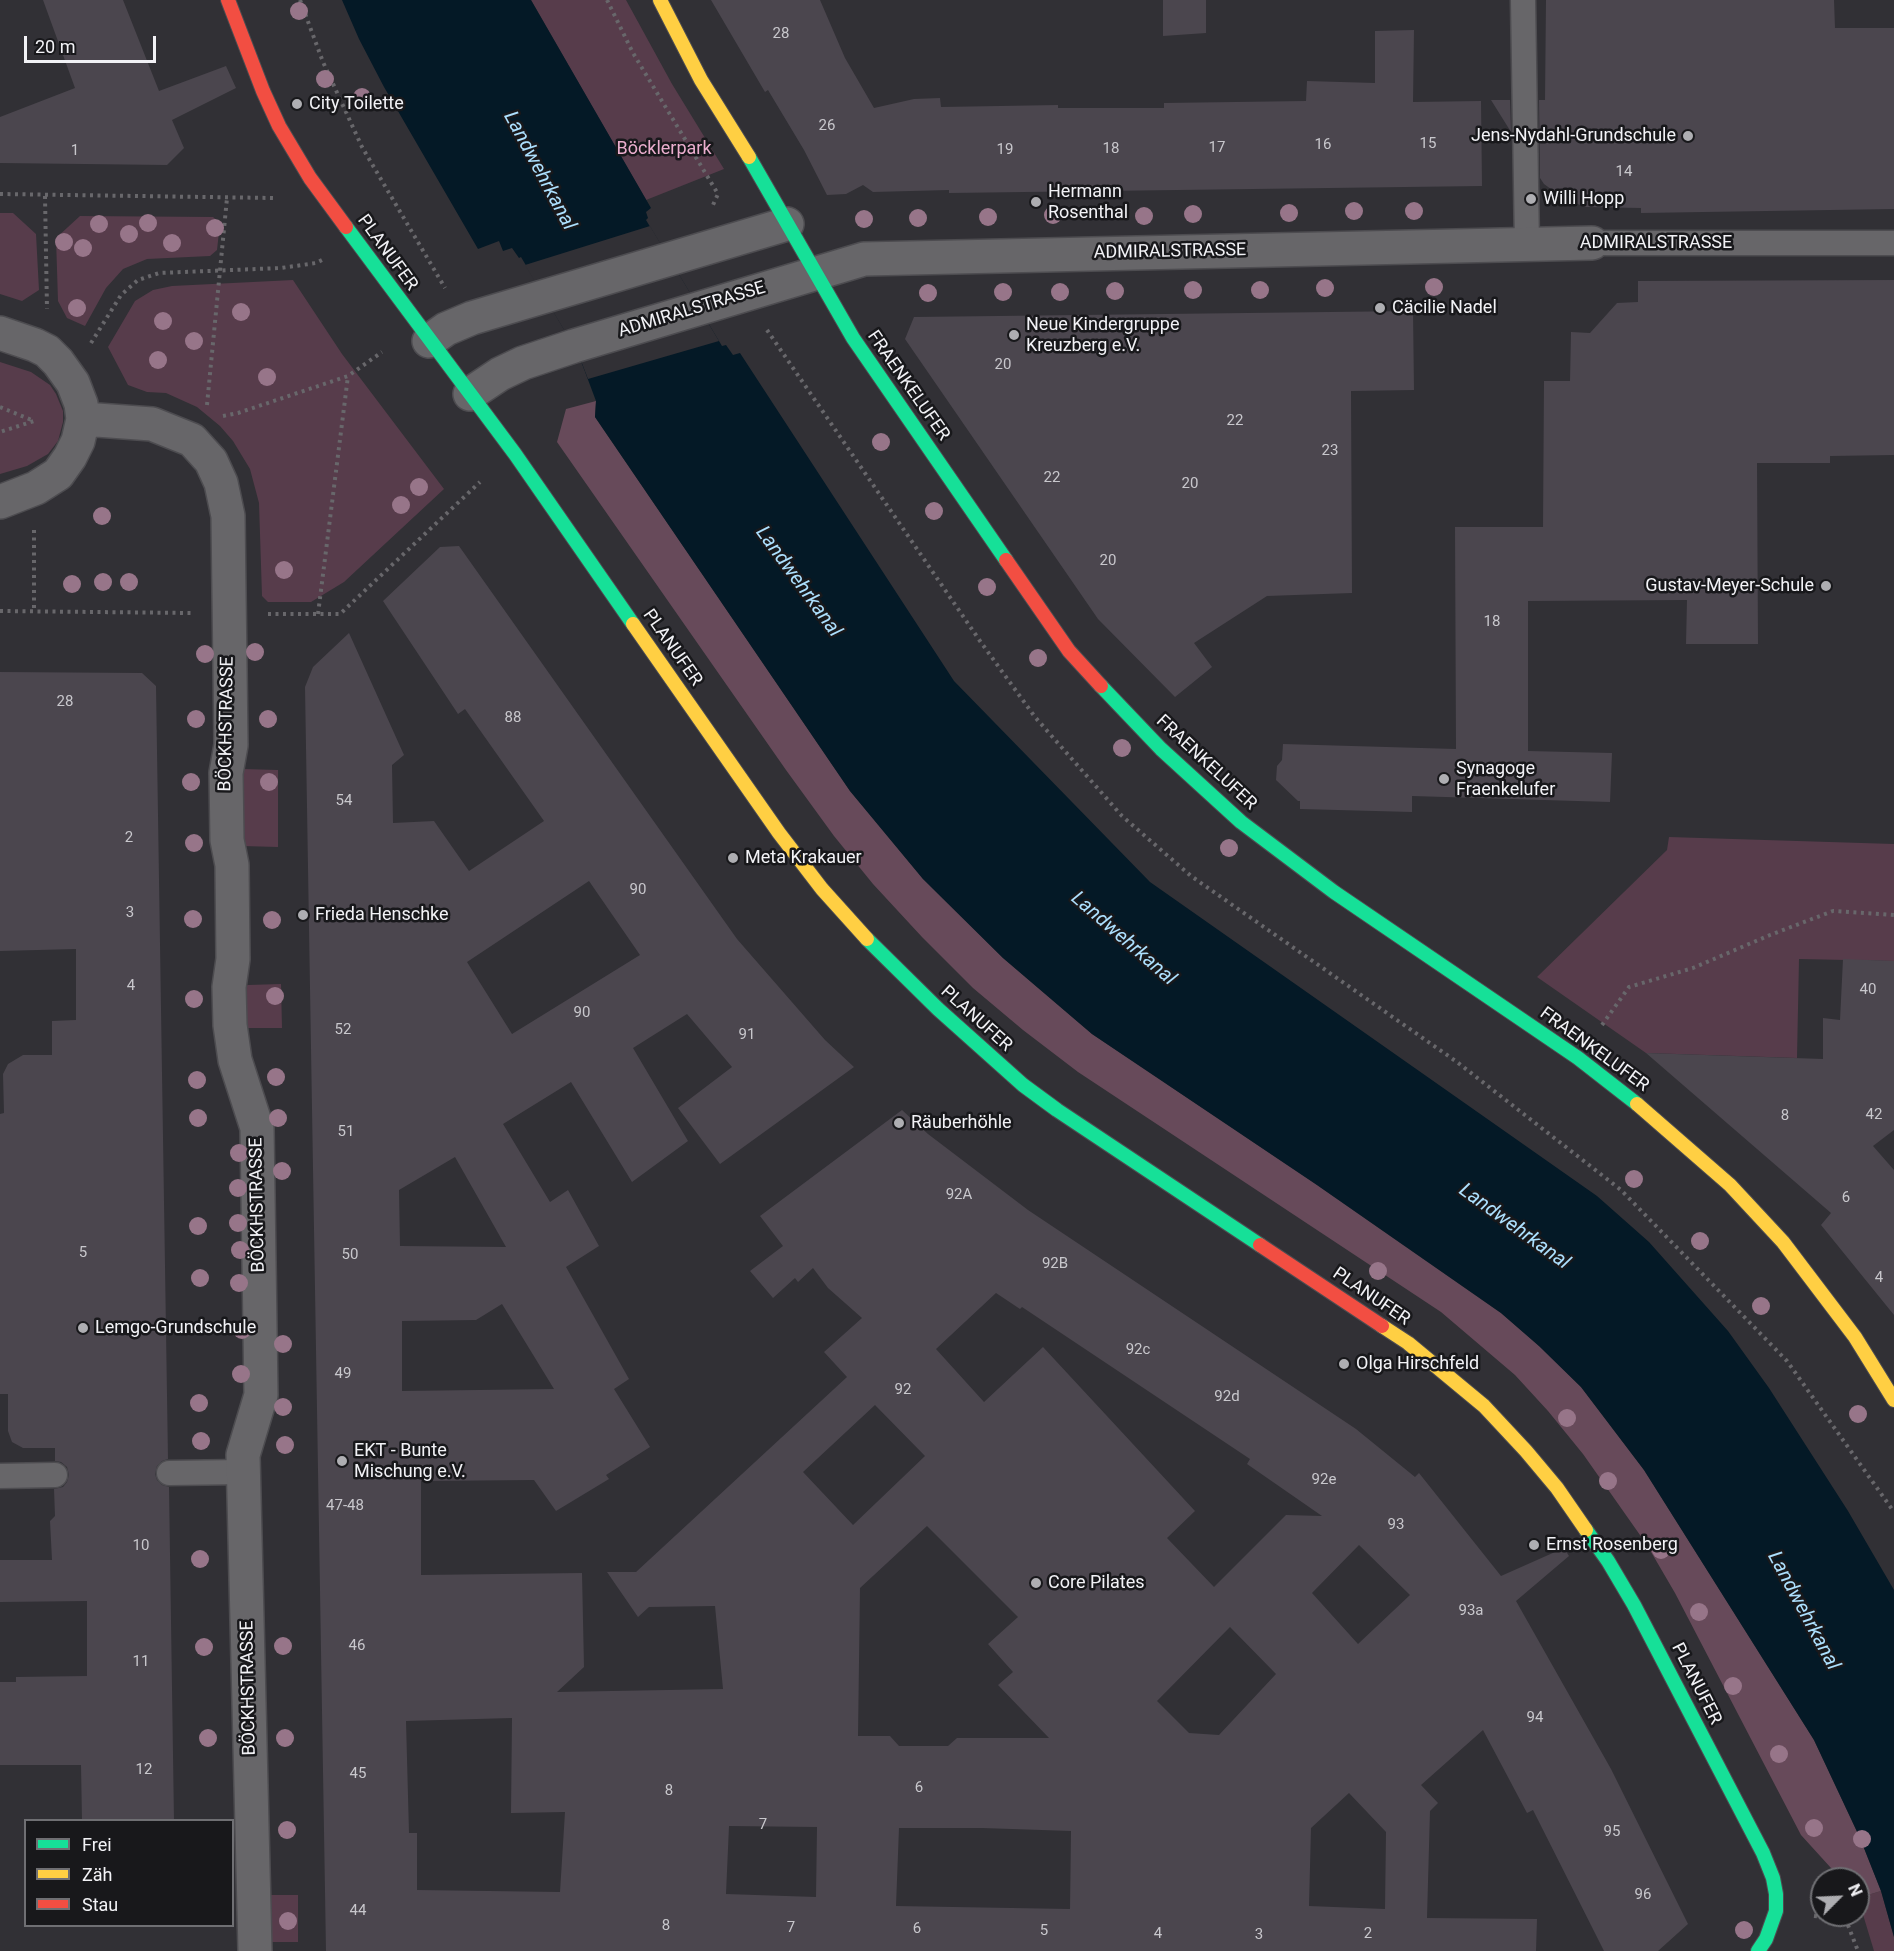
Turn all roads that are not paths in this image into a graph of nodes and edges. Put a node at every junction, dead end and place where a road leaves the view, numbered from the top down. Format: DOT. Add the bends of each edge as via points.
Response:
graph roads {
  1 [pos="228,0"];
  2 [pos="660,0"];
  3 [pos="1523,0"];
  4 [pos="787,224"];
  5 [pos="1592,243"];
  6 [pos="1894,243"];
  7 [pos="1527,245"];
  8 [pos="814,273"];
  9 [pos="0,333"];
  10 [pos="429,341"];
  11 [pos="470,394"];
  12 [pos="83,419"];
  13 [pos="0,502"];
  14 [pos="1894,1400"];
  15 [pos="243,1472"];
  16 [pos="169,1473"];
  17 [pos="55,1475"];
  18 [pos="0,1476"];
  19 [pos="255,1951"];
  20 [pos="1758,1951"];
  1 -- 10 [label="street, PLANUFER" via="279,126 310,178"];
  2 -- 4 [label="street, FRAENKELUFER" via="701,80"];
  3 -- 7 [label="lane"];
  4 -- 8 [label="street, FRAENKELUFER"];
  4 -- 10 [label="street" via="465,320"];
  5 -- 6 [label="lane, ADMIRALSTRASSE"];
  5 -- 7 [label="street, ADMIRALSTRASSE"];
  7 -- 8 [label="street, ADMIRALSTRASSE" via="864,259"];
  8 -- 11 [label="street, ADMIRALSTRASSE" via="523,363"];
  8 -- 14 [label="street, FRAENKELUFER" via="853,338 1069,651 1161,749 1241,822 1334,892 1578,1058 1669,1130 1730,1185 1783,1242 1855,1337"];
  9 -- 12 [label="street" via="35,345 58,362 73,383"];
  10 -- 11 [label="street, PLANUFER"];
  11 -- 20 [label="street, PLANUFER" via="779,833 856,928 1023,1085 1408,1343 1484,1406 1557,1488 1634,1605 1763,1853 1773,1878 1776,1911"];
  12 -- 13 [label="street" via="78,441 58,474 36,488"];
  12 -- 15 [label="street, BÖCKHSTRASSE" via="152,424 192,440 211,461 221,483 228,516 231,745 226,773 233,959 230,1025 235,1060 257,1128 261,1377 261,1395 243,1455"];
  15 -- 16 [label="lane"];
  15 -- 19 [label="street, BÖCKHSTRASSE"];
  17 -- 18 [label="lane"];
}
